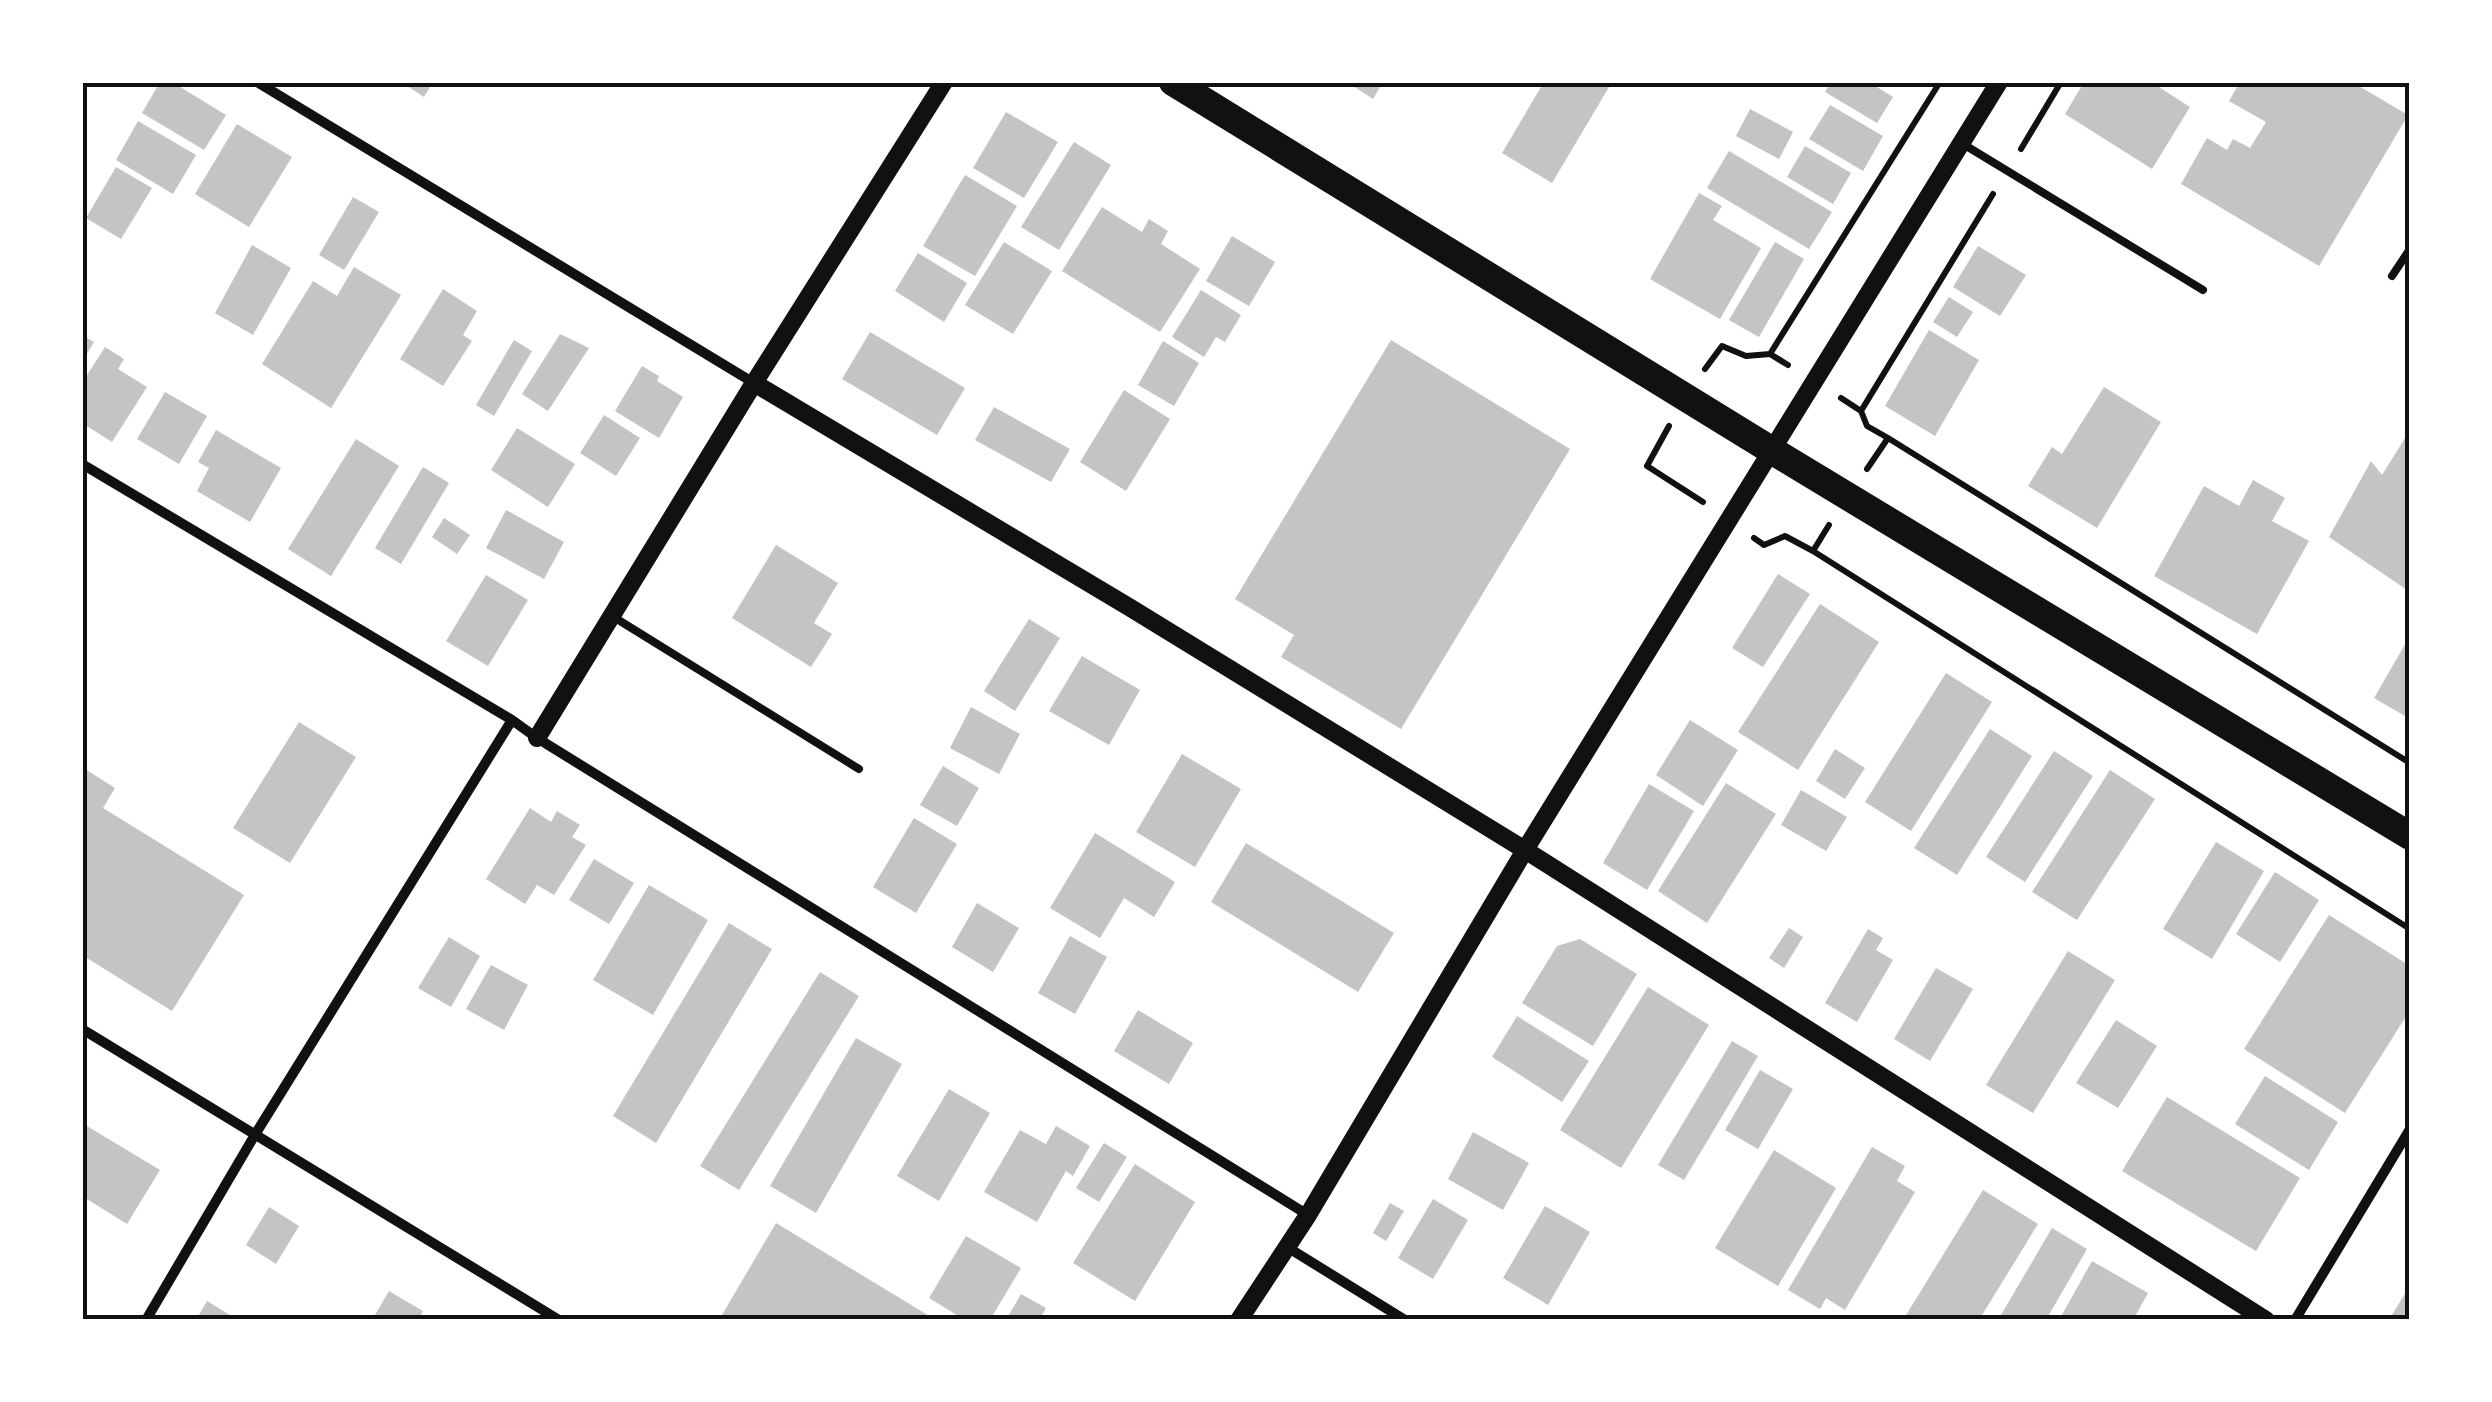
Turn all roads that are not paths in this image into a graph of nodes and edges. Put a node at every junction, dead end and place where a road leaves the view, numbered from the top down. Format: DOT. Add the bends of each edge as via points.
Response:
graph roads {
  1 [pos="257,82"];
  2 [pos="944,82"];
  3 [pos="1173,82"];
  4 [pos="1998,82"];
  5 [pos="1961,143"];
  6 [pos="2410,249"];
  7 [pos="2392,276"];
  8 [pos="2202,290"];
  9 [pos="754,383"];
  10 [pos="1771,450"];
  11 [pos="82,464"];
  12 [pos="612,616"];
  13 [pos="512,720"];
  14 [pos="537,738"];
  15 [pos="860,769"];
  16 [pos="2410,836"];
  17 [pos="1526,850"];
  18 [pos="82,1028"];
  19 [pos="2410,1129"];
  20 [pos="256,1133"];
  21 [pos="1308,1215"];
  22 [pos="1286,1248"];
  23 [pos="146,1320"];
  24 [pos="560,1320"];
  25 [pos="1239,1320"];
  26 [pos="1405,1320"];
  27 [pos="2266,1320"];
  28 [pos="2295,1320"];
  1 -- 9 [label="street"];
  2 -- 9 [label="street"];
  3 -- 10 [label="highway"];
  4 -- 5 [label="street"];
  5 -- 8 [label="lane"];
  5 -- 10 [label="street"];
  6 -- 7 [label="lane"];
  9 -- 12 [label="street"];
  9 -- 17 [label="street"];
  10 -- 16 [label="highway"];
  10 -- 17 [label="street"];
  11 -- 13 [label="street"];
  12 -- 14 [label="street"];
  12 -- 15 [label="lane"];
  13 -- 14 [label="street"];
  13 -- 20 [label="street"];
  14 -- 21 [label="street"];
  17 -- 21 [label="street"];
  17 -- 27 [label="street"];
  18 -- 20 [label="street"];
  19 -- 28 [label="street"];
  20 -- 23 [label="street"];
  20 -- 24 [label="street"];
  21 -- 22 [label="street"];
  22 -- 25 [label="street"];
  22 -- 26 [label="street"];
}
